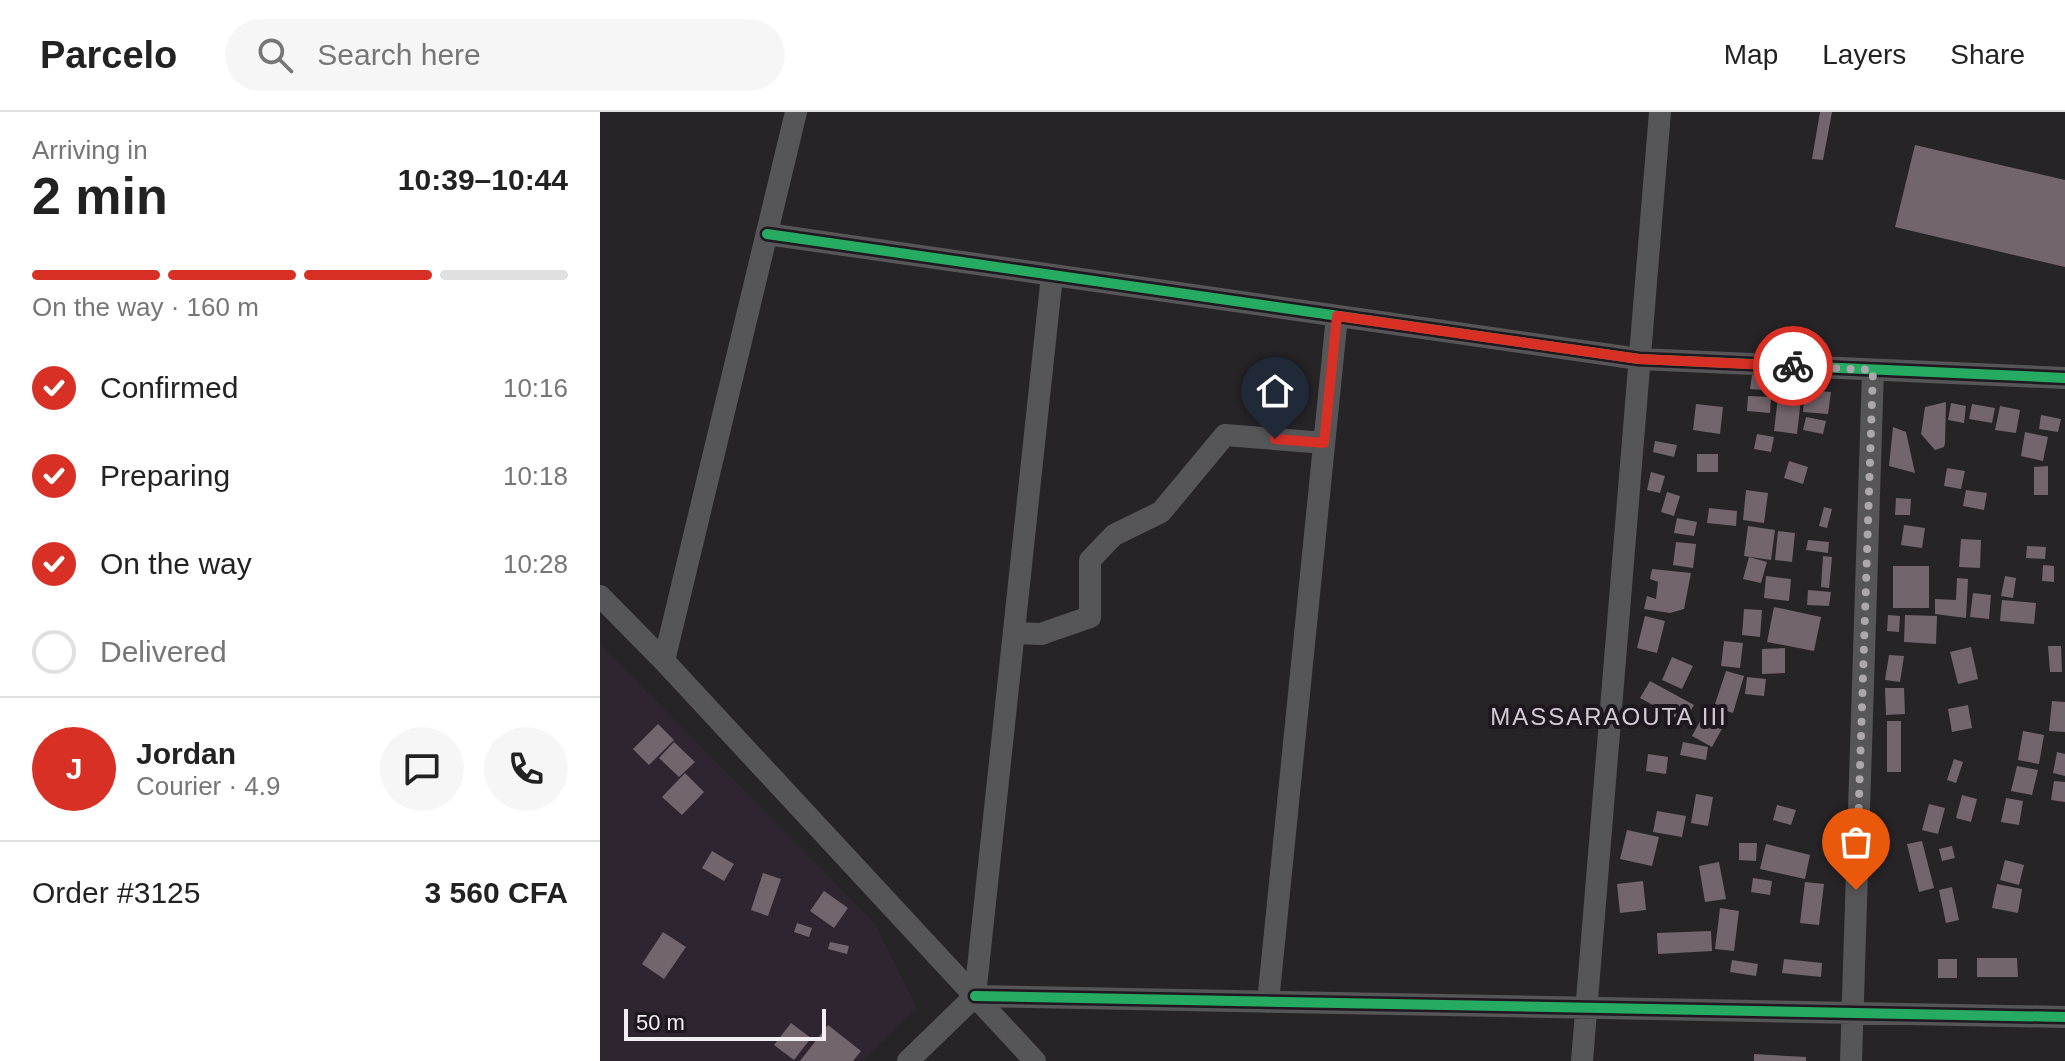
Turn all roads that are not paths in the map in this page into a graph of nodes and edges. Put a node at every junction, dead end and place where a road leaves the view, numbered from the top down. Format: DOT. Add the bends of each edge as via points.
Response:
graph roads {
  1 [pos="796,112"];
  2 [pos="1660,112"];
  3 [pos="767,234"];
  4 [pos="1052,275"];
  5 [pos="1337,316"];
  6 [pos="1639,359"];
  7 [pos="1873,370"];
  8 [pos="2065,378"];
  9 [pos="1324,443"];
  10 [pos="600,596"];
  11 [pos="1014,633"];
  12 [pos="664,661"];
  13 [pos="975,996"];
  14 [pos="1268,1002"];
  15 [pos="1586,1008"];
  16 [pos="1852,1013"];
  17 [pos="2065,1017"];
  18 [pos="908,1061"];
  19 [pos="1035,1061"];
  20 [pos="1582,1061"];
  21 [pos="1851,1061"];
  1 -- 3 [label="street"];
  2 -- 6 [label="street"];
  3 -- 4 [label="street"];
  3 -- 12 [label="street"];
  4 -- 5 [label="street"];
  4 -- 11 [label="street"];
  5 -- 6 [label="street"];
  5 -- 9 [label="street"];
  6 -- 7 [label="street"];
  6 -- 15 [label="street"];
  7 -- 8 [label="street"];
  7 -- 16 [label="street"];
  9 -- 11 [label="street" via="1225,435 1161,512 1114,535 1090,560 1090,617 1041,634"];
  9 -- 14 [label="street"];
  10 -- 12 [label="street"];
  11 -- 13 [label="street"];
  12 -- 13 [label="street"];
  13 -- 14 [label="street"];
  13 -- 18 [label="street"];
  13 -- 19 [label="street"];
  14 -- 15 [label="street"];
  15 -- 16 [label="street"];
  15 -- 20 [label="street"];
  16 -- 17 [label="street"];
  16 -- 21 [label="street"];
}
